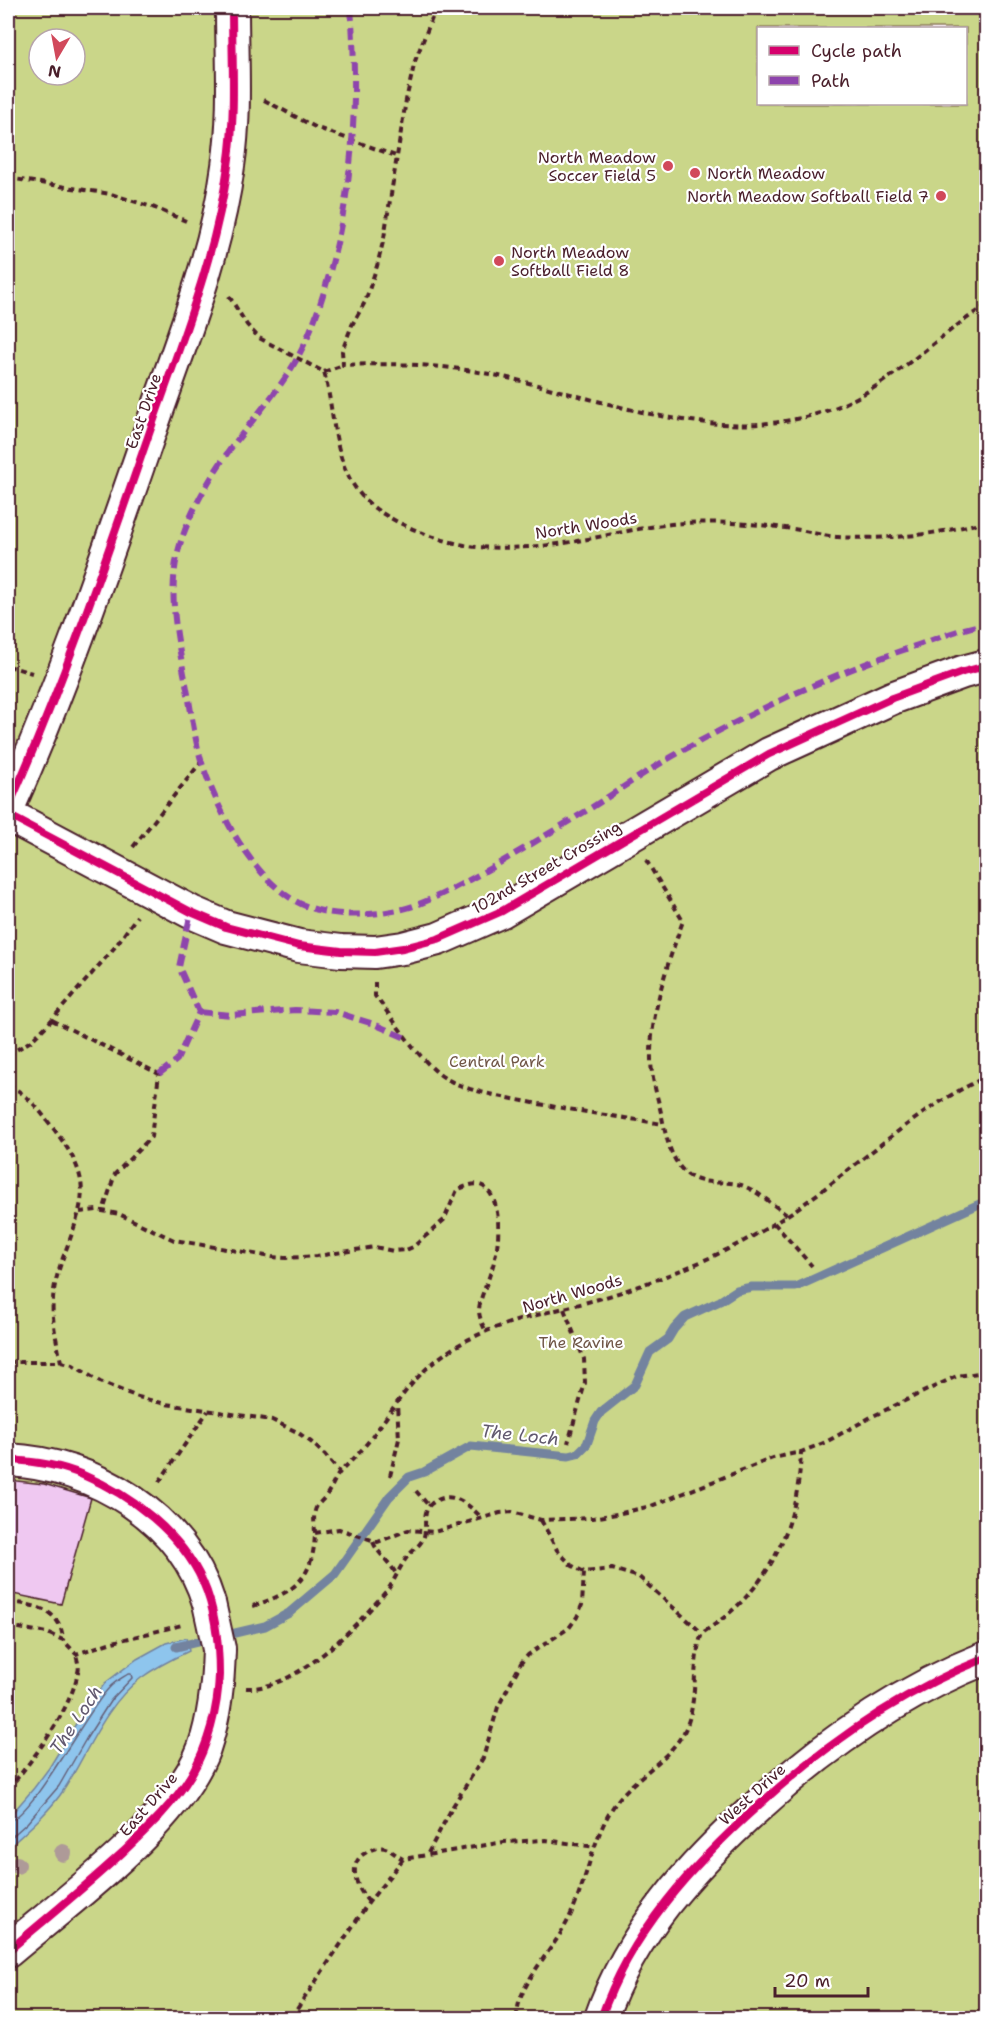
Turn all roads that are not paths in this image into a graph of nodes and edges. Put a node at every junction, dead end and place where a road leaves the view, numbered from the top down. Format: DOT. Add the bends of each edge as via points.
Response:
graph roads {
  1 [pos="232,8"];
  2 [pos="987,666"];
  3 [pos="8,808"];
  4 [pos="8,815"];
  5 [pos="8,1460"];
  6 [pos="987,1658"];
  7 [pos="8,1951"];
  8 [pos="602,2019"];
  1 -- 3 [label="street, East Drive" via="234,83 228,165 216,231 89,607"];
  2 -- 4 [label="street, 102nd Street Crossing" via="892,698 769,754 502,911 438,939 403,948 341,951 299,946 226,927"];
  5 -- 7 [label="street, East Drive, bridge" via="57,1466 82,1474 143,1509 179,1545 203,1582 219,1649 215,1707 203,1750 176,1797 113,1861"];
  6 -- 8 [label="street, West Drive" via="897,1701 857,1725 720,1840 646,1930 622,1971"];
}
